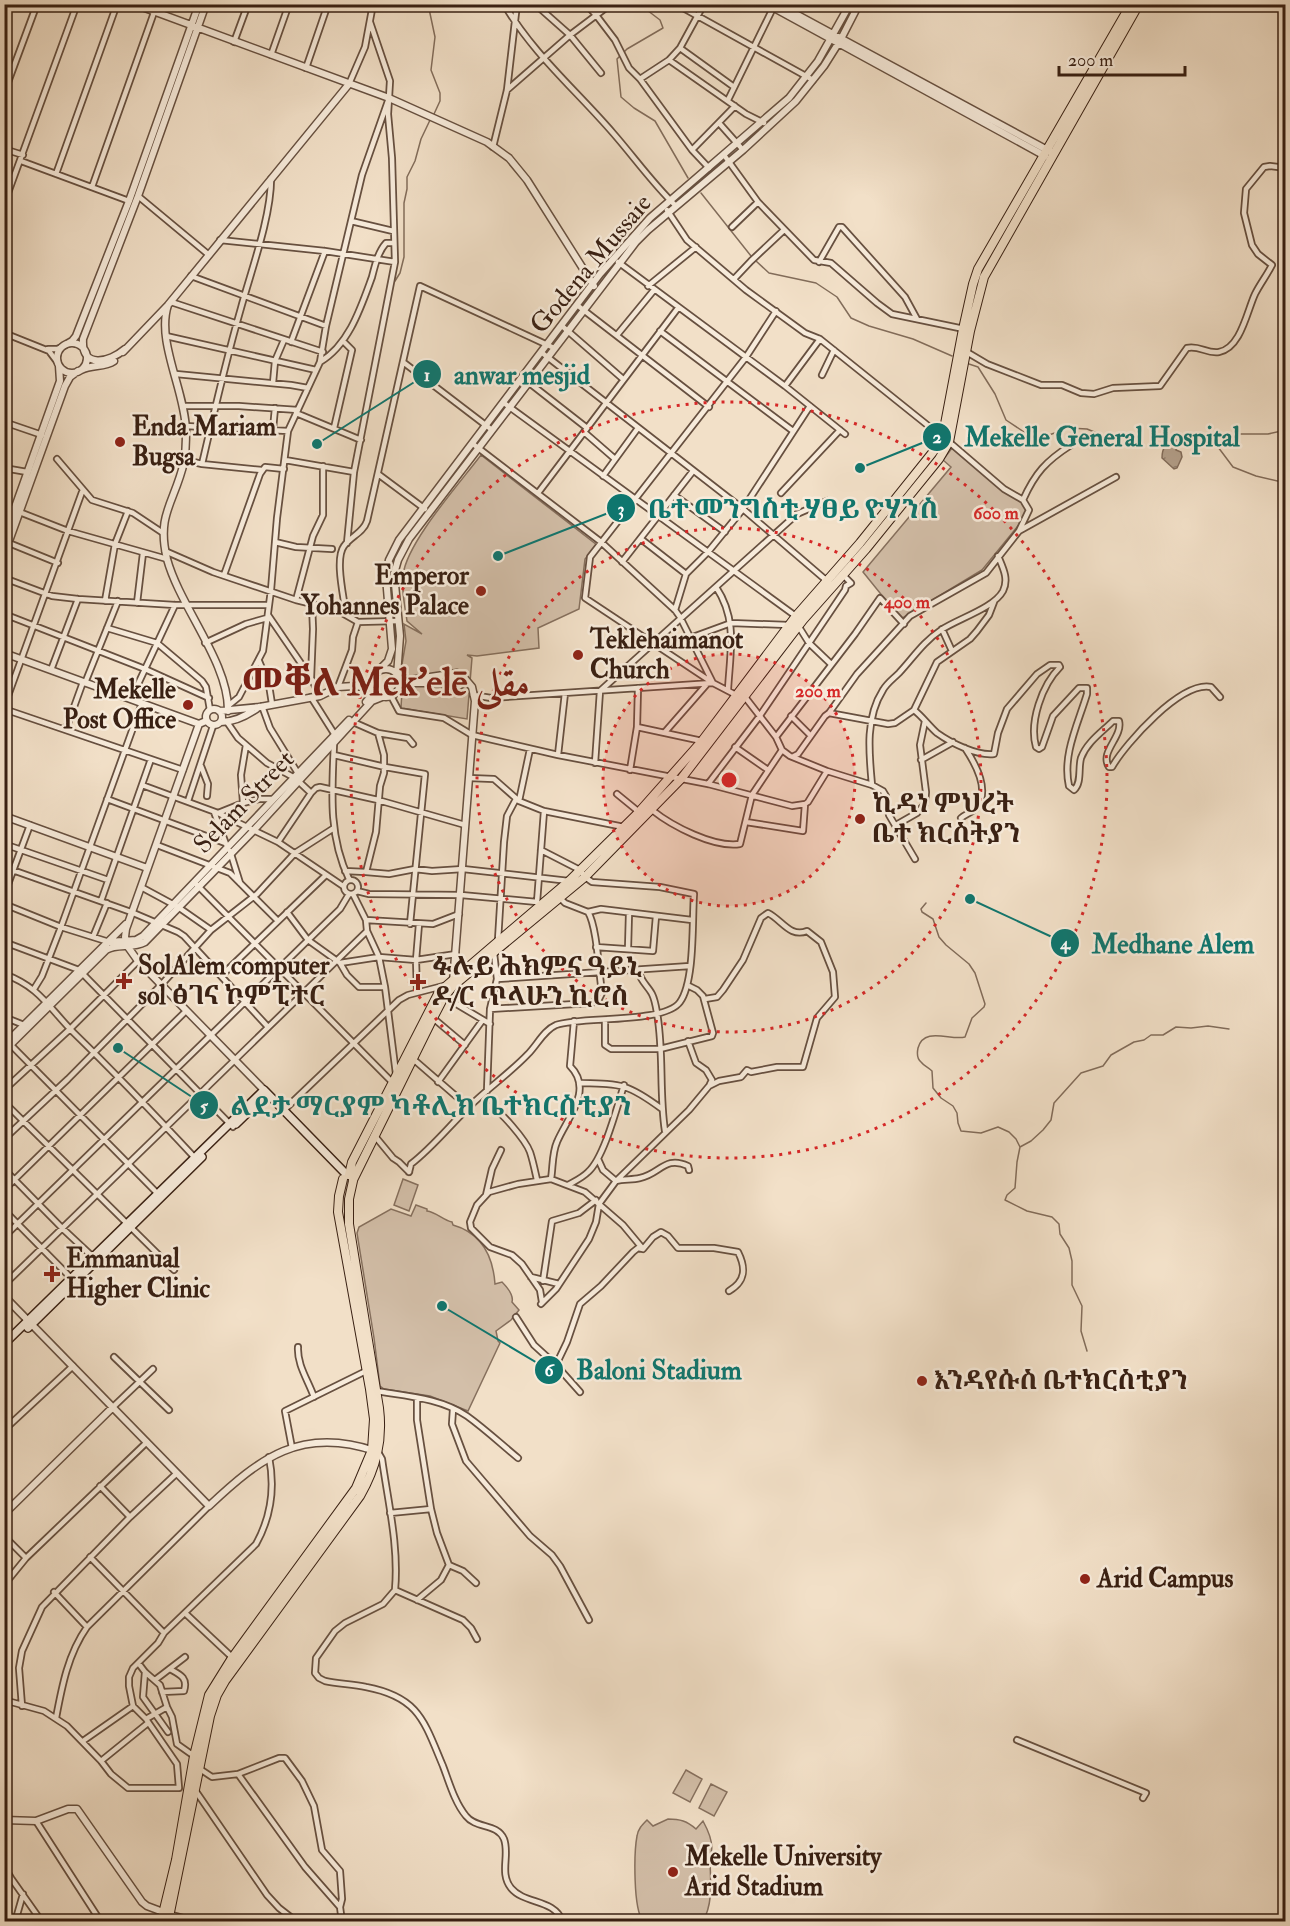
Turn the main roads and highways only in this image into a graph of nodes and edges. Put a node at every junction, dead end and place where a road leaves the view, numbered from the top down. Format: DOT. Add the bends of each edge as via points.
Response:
graph roads {
  1 [pos="1131,4"];
  2 [pos="1139,5"];
  3 [pos="1081,97"];
  4 [pos="851,560"];
  5 [pos="830,583"];
  6 [pos="799,621"];
  7 [pos="705,744"];
  8 [pos="582,874"];
  9 [pos="541,906"];
  10 [pos="451,983"];
  11 [pos="441,994"];
  12 [pos="410,1057"];
  13 [pos="396,1085"];
  14 [pos="371,1134"];
  15 [pos="331,1158"];
  16 [pos="352,1162"];
  17 [pos="340,1166"];
  18 [pos="348,1178"];
  19 [pos="30,1323"];
  20 [pos="4,1344"];
  21 [pos="4,1350"];
  22 [pos="375,1451"];
  23 [pos="235,1660"];
  24 [pos="191,1789"];
  25 [pos="167,1916"];
  26 [pos="161,1922"];
  1 -- 3 [label="main road"];
  2 -- 3 [label="main road"];
  3 -- 4 [label="main road" via="1023,196 984,277 967,330 939,459"];
  4 -- 5 [label="main road"];
  4 -- 5 [label="main road" via="843,575"];
  5 -- 6 [label="main road"];
  6 -- 7 [label="main road" via="745,697"];
  6 -- 7 [label="main road" via="789,625"];
  7 -- 8 [label="main road"];
  7 -- 8 [label="main road" via="681,779 652,810"];
  8 -- 9 [label="main road"];
  8 -- 9 [label="main road" via="560,898"];
  9 -- 10 [label="main road"];
  9 -- 10 [label="main road" via="494,953"];
  10 -- 11 [label="main road"];
  11 -- 12 [label="main road"];
  11 -- 12 [label="main road" via="433,1018"];
  12 -- 13 [label="main road"];
  12 -- 13 [label="main road" via="396,1074"];
  13 -- 14 [label="main road"];
  14 -- 16 [label="main road"];
  14 -- 18 [label="main road"];
  15 -- 17 [label="main road"];
  15 -- 18 [label="main road"];
  15 -- 19 [label="main road" via="265,1092"];
  16 -- 17 [label="main road"];
  16 -- 18 [label="main road"];
  17 -- 18 [label="main road"];
  18 -- 22 [label="main road" via="348,1224 380,1422"];
  18 -- 22 [label="main road" via="339,1196 338,1212 373,1413"];
  19 -- 20 [label="main road"];
  19 -- 21 [label="main road"];
  22 -- 23 [label="main road" via="356,1488"];
  23 -- 24 [label="main road" via="215,1701 200,1769"];
  23 -- 24 [label="main road" via="209,1695 194,1756"];
  24 -- 25 [label="main road"];
  25 -- 26 [label="main road"];
}
